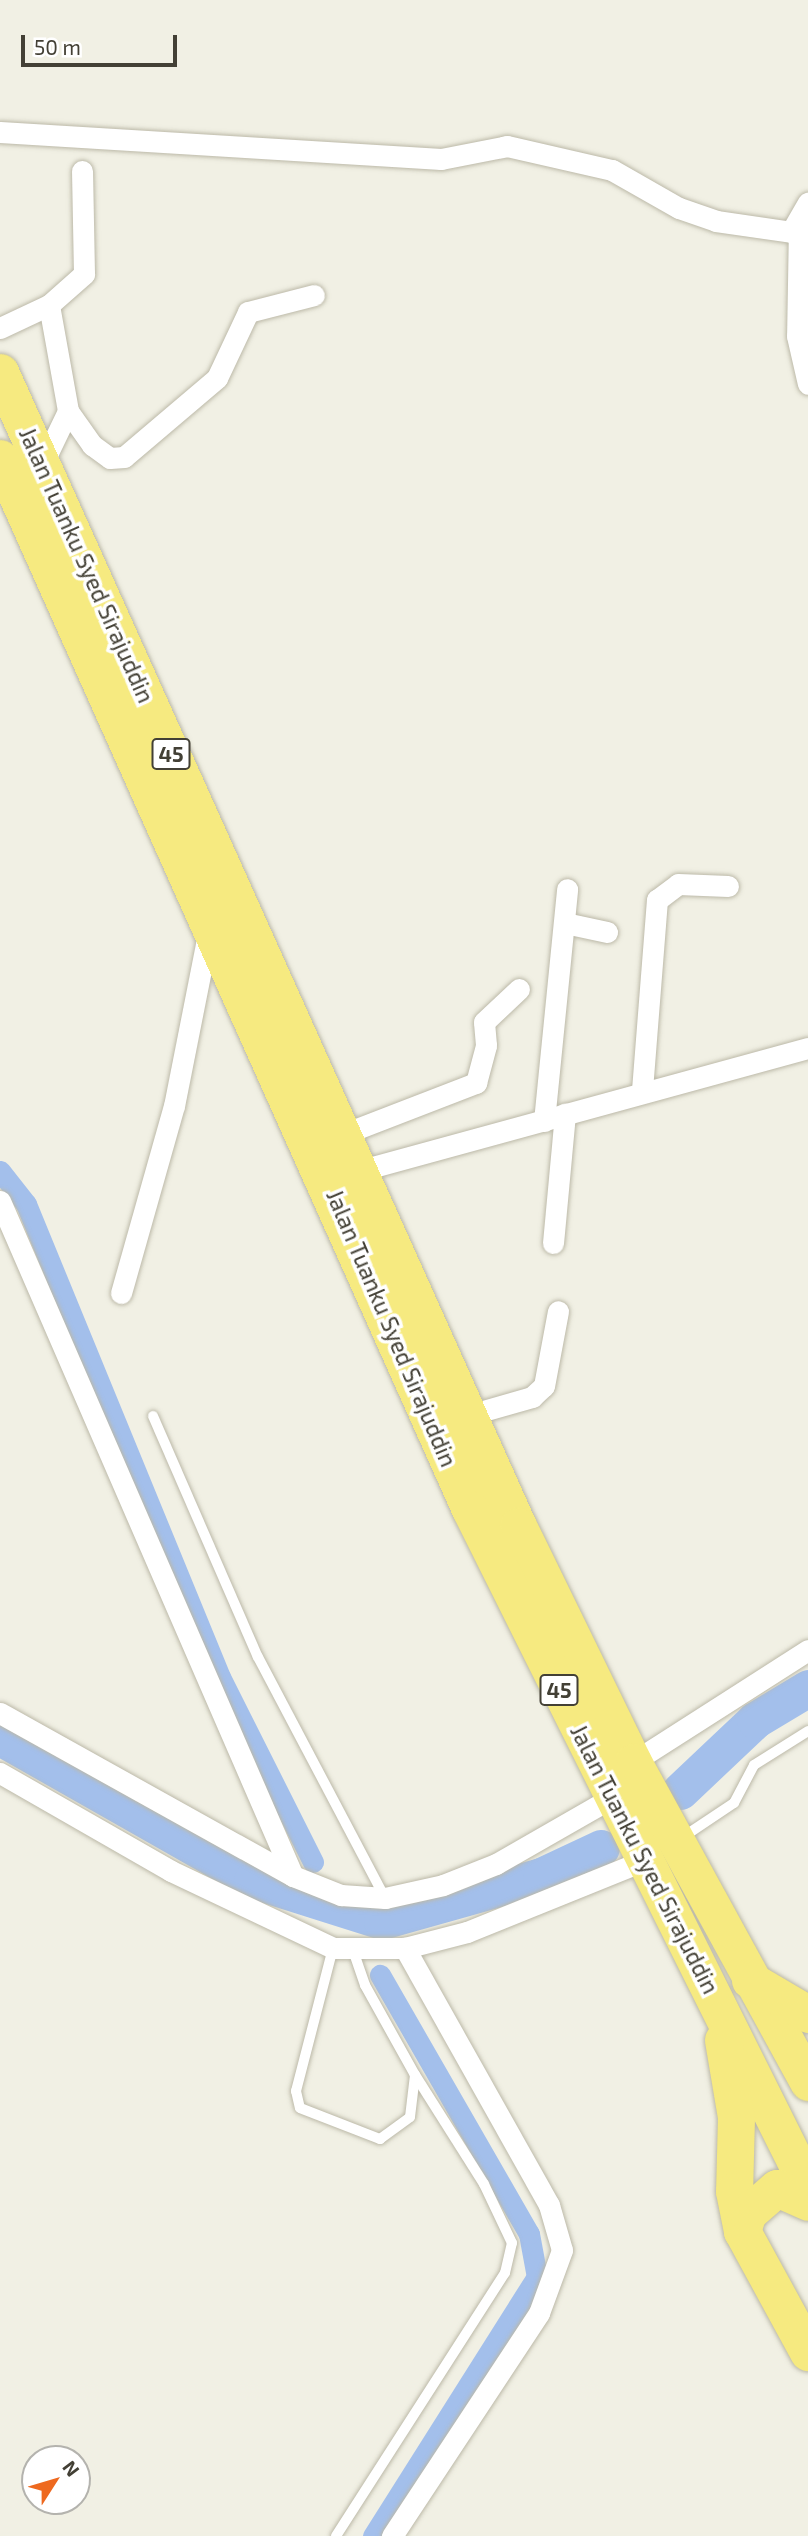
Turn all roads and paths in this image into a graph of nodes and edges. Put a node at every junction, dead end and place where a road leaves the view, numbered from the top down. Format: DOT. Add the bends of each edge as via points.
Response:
graph roads {
  1 [pos="0,132"];
  2 [pos="82,171"];
  3 [pos="808,202"];
  4 [pos="799,226"];
  5 [pos="314,295"];
  6 [pos="49,304"];
  7 [pos="0,328"];
  8 [pos="0,372"];
  9 [pos="808,384"];
  10 [pos="68,411"];
  11 [pos="0,458"];
  12 [pos="43,463"];
  13 [pos="728,886"];
  14 [pos="567,889"];
  15 [pos="565,923"];
  16 [pos="210,924"];
  17 [pos="607,932"];
  18 [pos="519,989"];
  19 [pos="808,1048"];
  20 [pos="642,1090"];
  21 [pos="565,1114"];
  22 [pos="544,1121"];
  23 [pos="341,1135"];
  24 [pos="343,1177"];
  25 [pos="0,1201"];
  26 [pos="553,1243"];
  27 [pos="121,1293"];
  28 [pos="558,1311"];
  29 [pos="469,1415"];
  30 [pos="153,1416"];
  31 [pos="808,1650"];
  32 [pos="0,1713"];
  33 [pos="808,1731"];
  34 [pos="633,1762"];
  35 [pos="0,1773"];
  36 [pos="613,1797"];
  37 [pos="660,1851"];
  38 [pos="293,1875"];
  39 [pos="385,1898"];
  40 [pos="405,1948"];
  41 [pos="343,1949"];
  42 [pos="750,1980"];
  43 [pos="716,1998"];
  44 [pos="808,2014"];
  45 [pos="415,2075"];
  46 [pos="808,2082"];
  47 [pos="808,2188"];
  48 [pos="808,2202"];
  49 [pos="741,2231"];
  50 [pos="808,2352"];
  51 [pos="336,2536"];
  52 [pos="393,2536"];
  1 -- 4 [label="street" via="441,159 507,146 612,170 678,208 716,221 791,232"];
  2 -- 6 [label="street" via="84,274"];
  3 -- 4 [label="street"];
  4 -- 9 [label="street" via="797,336"];
  5 -- 10 [label="street" via="248,312 217,378 124,457 110,458 92,445"];
  6 -- 7 [label="street"];
  6 -- 10 [label="street"];
  8 -- 12 [label="highway, Jalan Tuanku Syed Sirajuddin / 45"];
  10 -- 12 [label="street"];
  11 -- 16 [label="highway, Jalan Tuanku Syed Sirajuddin / 45"];
  12 -- 23 [label="highway, Jalan Tuanku Syed Sirajuddin / 45"];
  13 -- 20 [label="street" via="678,884 657,900"];
  14 -- 15 [label="street"];
  15 -- 17 [label="street"];
  15 -- 22 [label="street"];
  16 -- 24 [label="highway, Jalan Tuanku Syed Sirajuddin / 45"];
  16 -- 27 [label="street" via="174,1106"];
  18 -- 23 [label="street" via="484,1023 486,1045 476,1083"];
  19 -- 20 [label="street"];
  20 -- 21 [label="street"];
  21 -- 22 [label="street"];
  21 -- 26 [label="street"];
  22 -- 24 [label="street"];
  23 -- 24 [label="highway, Jalan Tuanku Syed Sirajuddin / 45"];
  24 -- 29 [label="highway, Jalan Tuanku Syed Sirajuddin / 45"];
  24 -- 36 [label="highway, Jalan Tuanku Syed Sirajuddin / 45" via="470,1509"];
  25 -- 38 [label="street"];
  28 -- 29 [label="street" via="544,1387 532,1396"];
  29 -- 34 [label="highway, Jalan Tuanku Syed Sirajuddin / 45"];
  30 -- 39 [label="lane" via="258,1657"];
  31 -- 34 [label="street"];
  32 -- 38 [label="street"];
  33 -- 37 [label="lane" via="754,1765 734,1803"];
  34 -- 37 [label="highway, Jalan Tuanku Syed Sirajuddin / 45"];
  35 -- 41 [label="street" via="171,1871"];
  36 -- 37 [label="highway, Jalan Tuanku Syed Sirajuddin / 45"];
  36 -- 39 [label="street" via="496,1864"];
  37 -- 40 [label="street" via="467,1932"];
  37 -- 42 [label="highway, Jalan Tuanku Syed Sirajuddin / 45"];
  37 -- 43 [label="highway, Jalan Tuanku Syed Sirajuddin / 45"];
  38 -- 39 [label="street" via="341,1895"];
  40 -- 41 [label="street"];
  40 -- 52 [label="street" via="548,2205 562,2250 539,2313"];
  41 -- 45 [label="lane"];
  41 -- 45 [label="lane" via="296,2091 300,2108 380,2138 410,2117"];
  42 -- 44 [label="highway"];
  42 -- 46 [label="highway, Jalan Tuanku Syed Sirajuddin / 45"];
  43 -- 47 [label="highway, Jalan Tuanku Syed Sirajuddin / 45"];
  43 -- 49 [label="highway" via="736,2117 734,2191"];
  45 -- 51 [label="lane" via="484,2184 512,2243 505,2273"];
  48 -- 49 [label="highway" via="777,2188 748,2213"];
  49 -- 50 [label="highway"];
}
